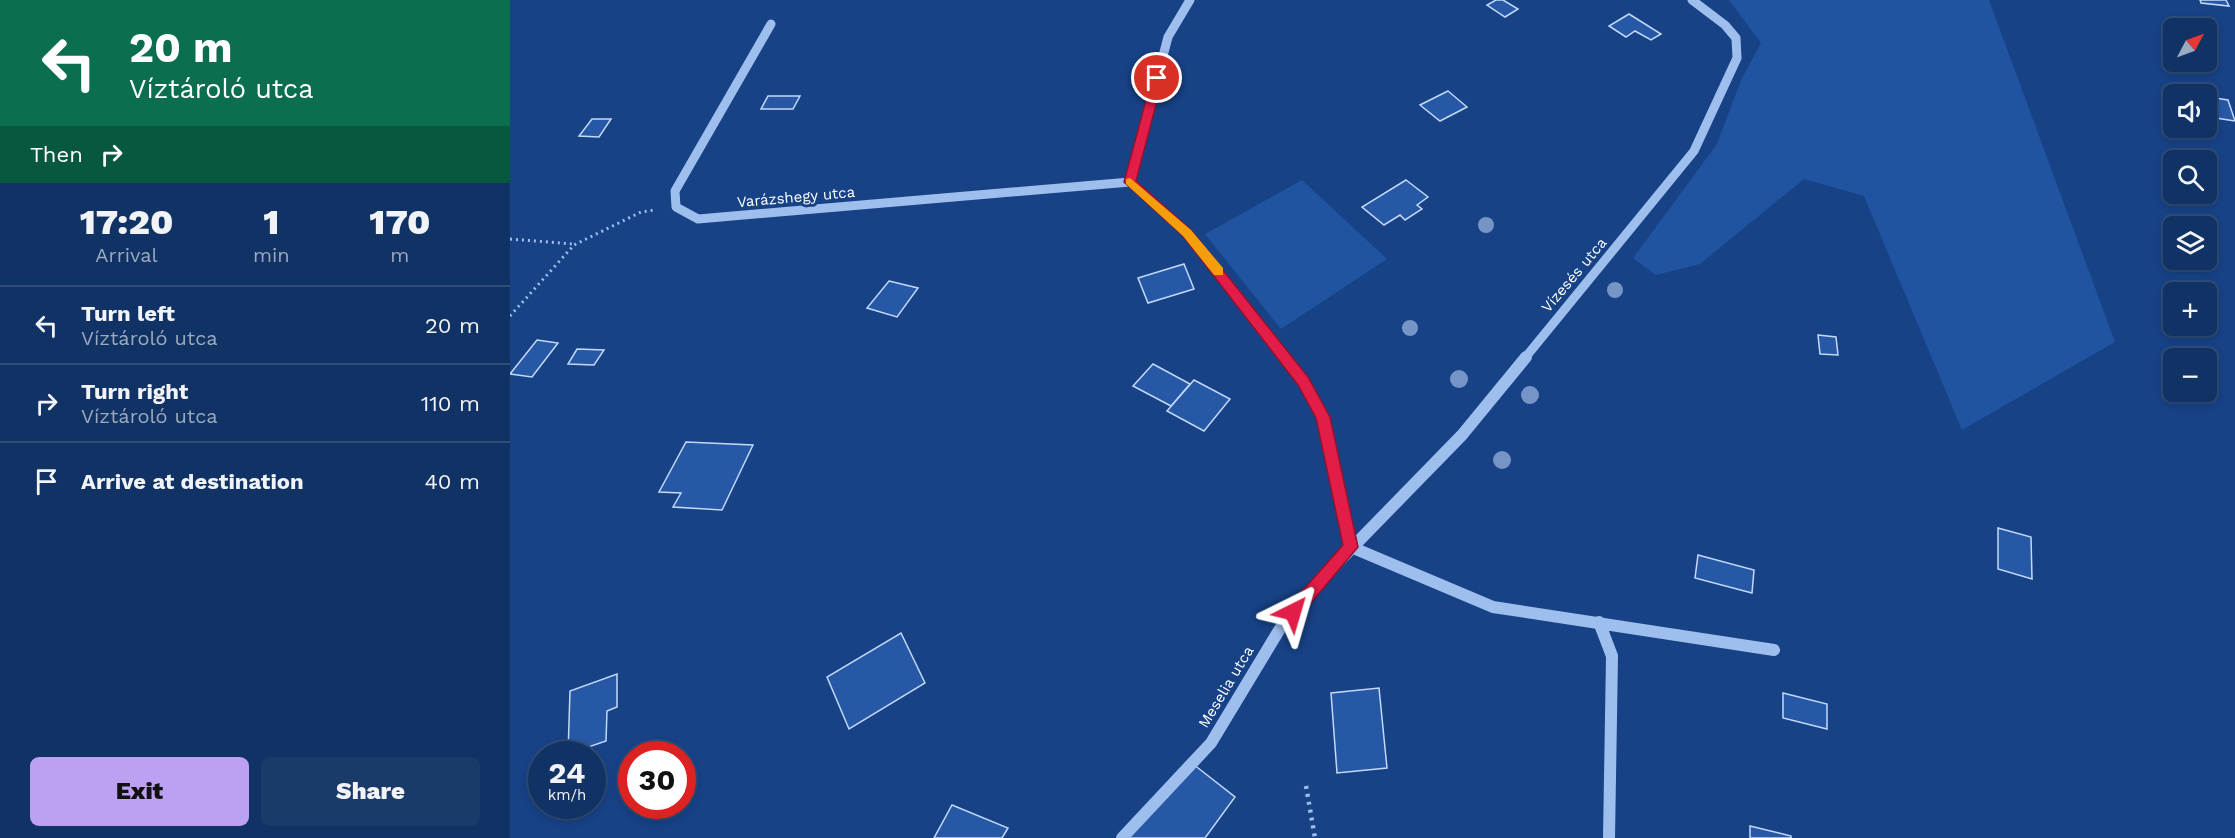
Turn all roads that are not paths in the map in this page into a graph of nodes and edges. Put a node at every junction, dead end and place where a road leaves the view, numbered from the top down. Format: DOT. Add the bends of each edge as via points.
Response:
graph roads {
  1 [pos="1190,0"];
  2 [pos="1692,0"];
  3 [pos="771,24"];
  4 [pos="1130,182"];
  5 [pos="1351,547"];
  6 [pos="1599,622"];
  7 [pos="1774,650"];
  8 [pos="1122,838"];
  9 [pos="1609,838"];
  1 -- 4 [label="street" via="1168,37"];
  2 -- 5 [label="street, Vízesés utca" via="1736,38 1737,58 1694,150 1462,435"];
  3 -- 4 [label="street, Varázshegy utca" via="675,190 676,207 698,219"];
  4 -- 5 [label="street" via="1187,233 1303,381 1323,417"];
  5 -- 6 [label="street" via="1493,607"];
  5 -- 8 [label="street, Meselia utca" via="1281,627 1211,743"];
  6 -- 7 [label="street"];
  6 -- 9 [label="street" via="1612,656"];
}
